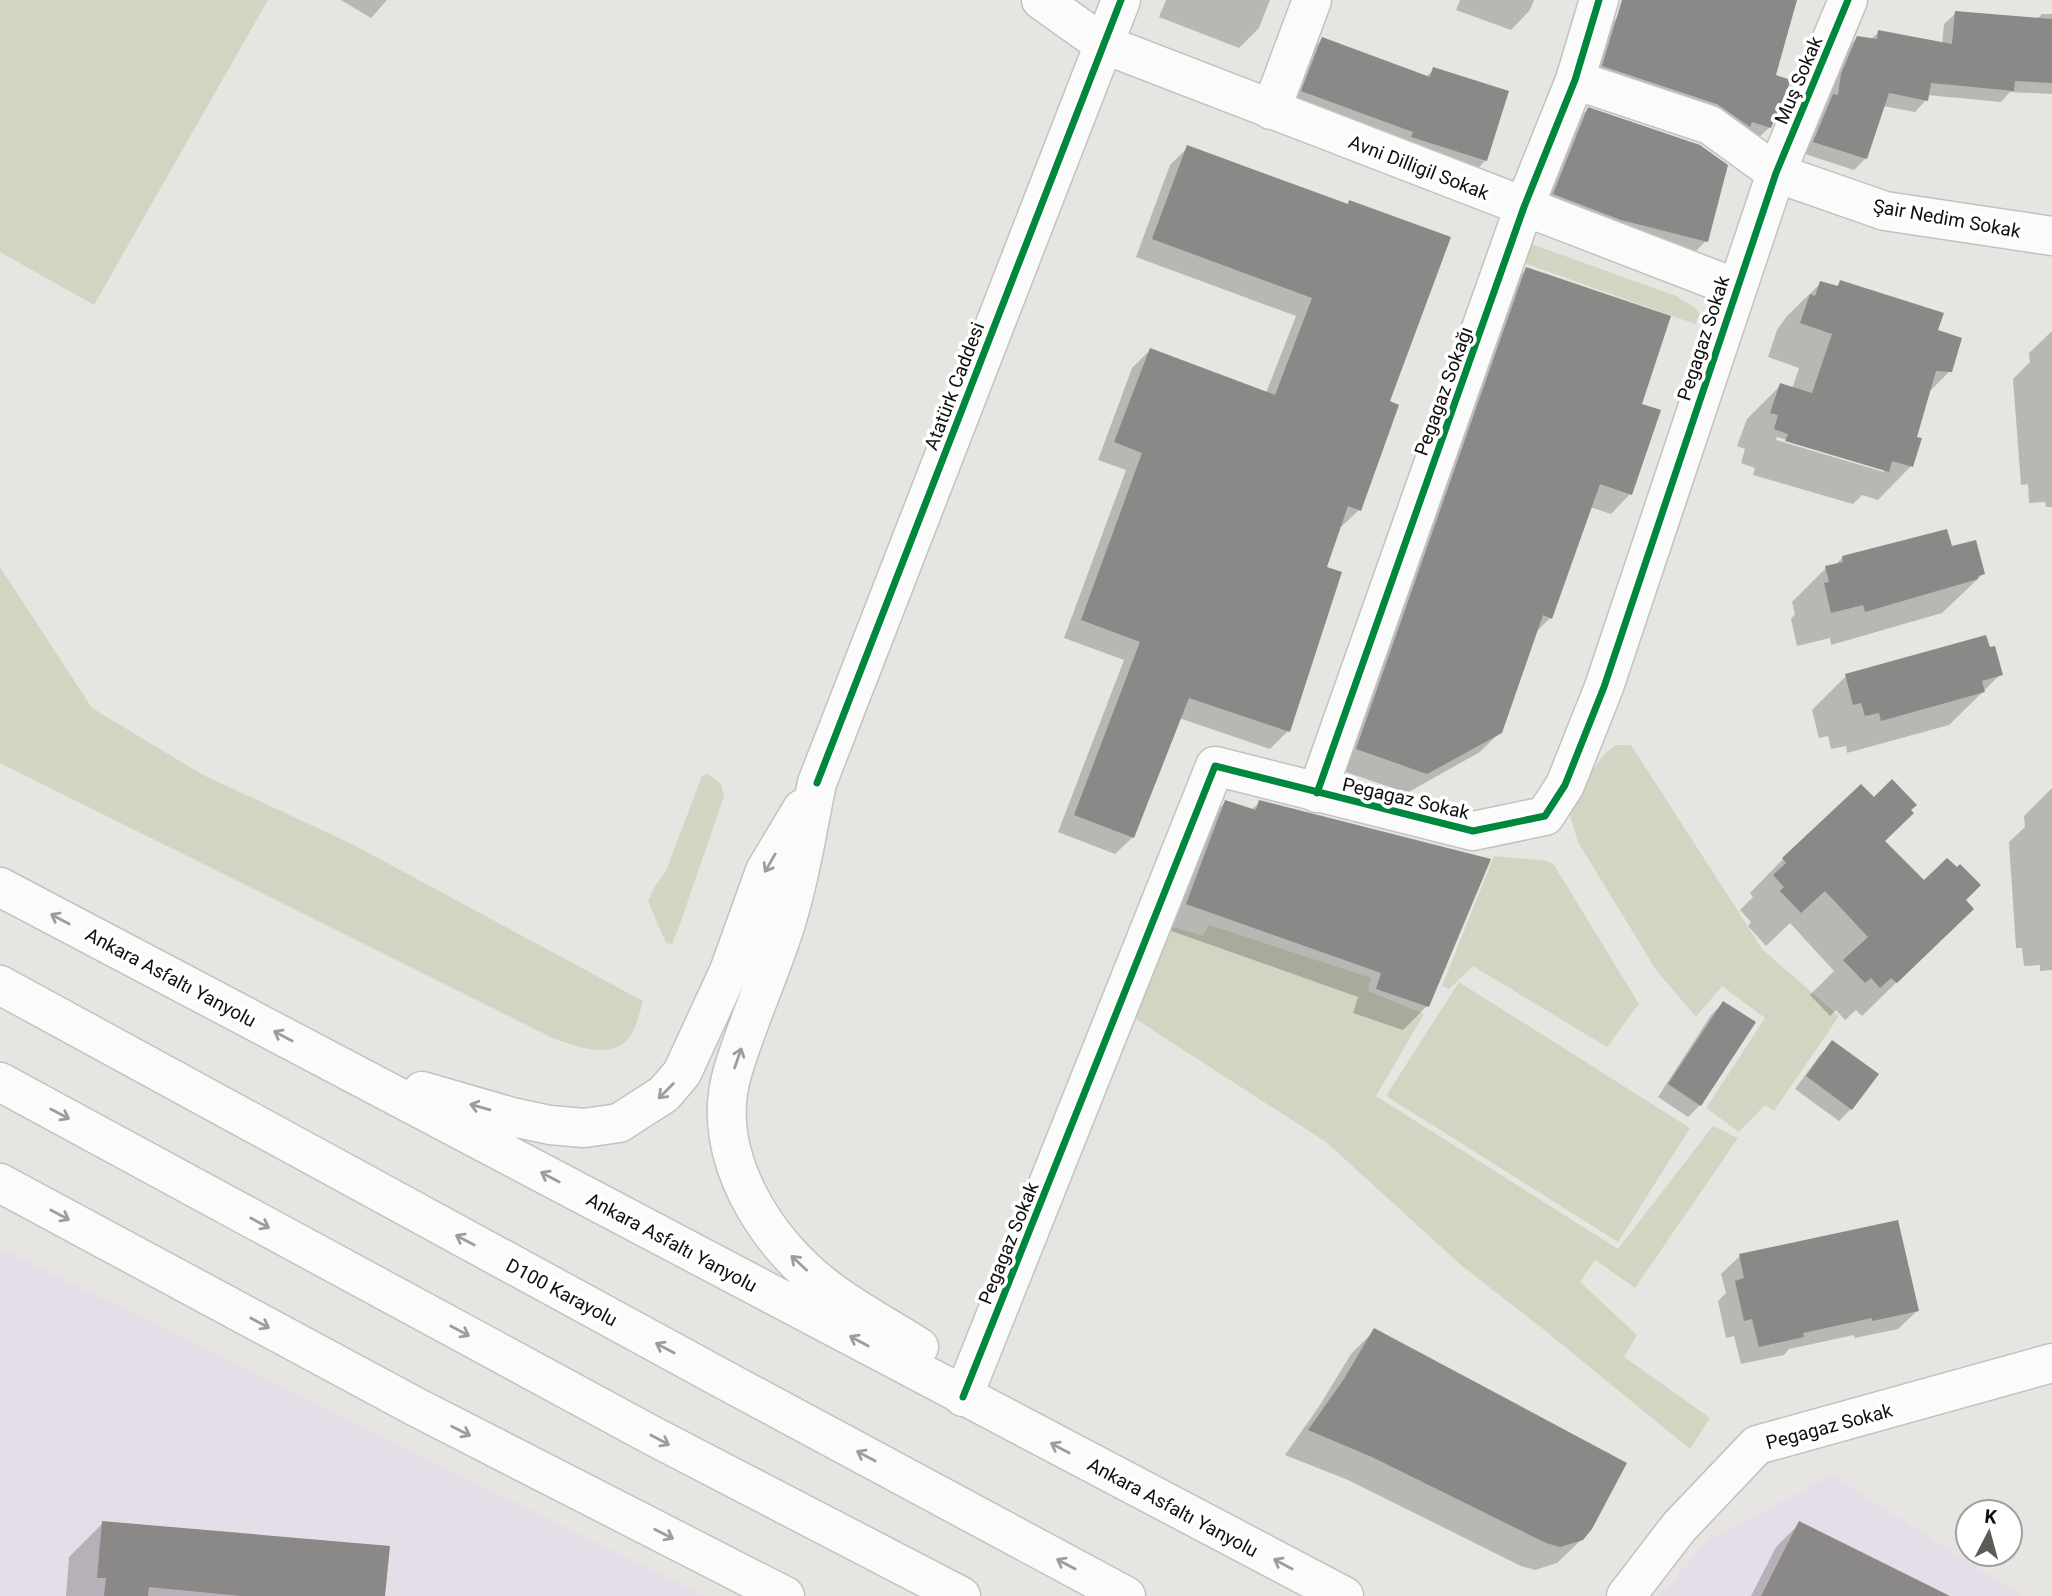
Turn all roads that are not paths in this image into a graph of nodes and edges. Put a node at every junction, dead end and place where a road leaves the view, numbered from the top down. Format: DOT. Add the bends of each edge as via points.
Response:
graph roads {
  1 [pos="1041,0"];
  2 [pos="1121,0"];
  3 [pos="1312,0"];
  4 [pos="1599,0"];
  5 [pos="1848,0"];
  6 [pos="1103,44"];
  7 [pos="1575,80"];
  8 [pos="1271,110"];
  9 [pos="1776,173"];
  10 [pos="1524,207"];
  11 [pos="2052,236"];
  12 [pos="1736,288"];
  13 [pos="817,783"];
  14 [pos="1317,793"];
  15 [pos="0,887"];
  16 [pos="0,985"];
  17 [pos="344,1068"];
  18 [pos="0,1082"];
  19 [pos="0,1183"];
  20 [pos="2052,1363"];
  21 [pos="963,1397"];
  22 [pos="785,1596"];
  23 [pos="961,1596"];
  24 [pos="1126,1596"];
  25 [pos="1344,1596"];
  26 [pos="1626,1596"];
  1 -- 6 [label="main road, Avni Dilligil Sokak"];
  2 -- 6 [label="main road, Atatürk Caddesi"];
  3 -- 8 [label="main road"];
  4 -- 7 [label="main road, Pegagaz Sokağı"];
  5 -- 9 [label="main road, Muş Sokak"];
  6 -- 8 [label="main road, Avni Dilligil Sokak"];
  6 -- 13 [label="main road, Atatürk Caddesi"];
  7 -- 9 [label="main road, Şair Nedim Sokak" via="1710,125"];
  7 -- 10 [label="main road, Pegagaz Sokağı"];
  8 -- 10 [label="main road, Avni Dilligil Sokak"];
  9 -- 11 [label="main road, Şair Nedim Sokak" via="1885,211"];
  9 -- 12 [label="main road, Pegagaz Sokak"];
  10 -- 12 [label="main road, Avni Dilligil Sokak"];
  10 -- 14 [label="main road, Pegagaz Sokağı"];
  12 -- 14 [label="main road, Pegagaz Sokak" via="1604,687 1565,785 1545,817 1473,831"];
  13 -- 17 [label="main road, one-way" via="765,871 729,971 682,1073 645,1108 619,1123 584,1128 550,1125"];
  21 -- 13 [label="main road, one-way" via="941,1361 828,1290 788,1253 755,1210 733,1159 727,1132 731,1077 793,899"];
  14 -- 21 [label="main road, Pegagaz Sokak" via="1215,766"];
  17 -- 15 [label="main road, Ankara Asfaltı Yanyolu, one-way"];
  24 -- 16 [label="main road, D100 Karayolu, one-way"];
  21 -- 17 [label="main road, Ankara Asfaltı Yanyolu, one-way"];
  18 -- 23 [label="main road, one-way" via="653,1436"];
  19 -- 22 [label="main road, one-way" via="415,1407"];
  20 -- 26 [label="main road, Pegagaz Sokak" via="1757,1445 1679,1527"];
  25 -- 21 [label="main road, Ankara Asfaltı Yanyolu, one-way"];
}
